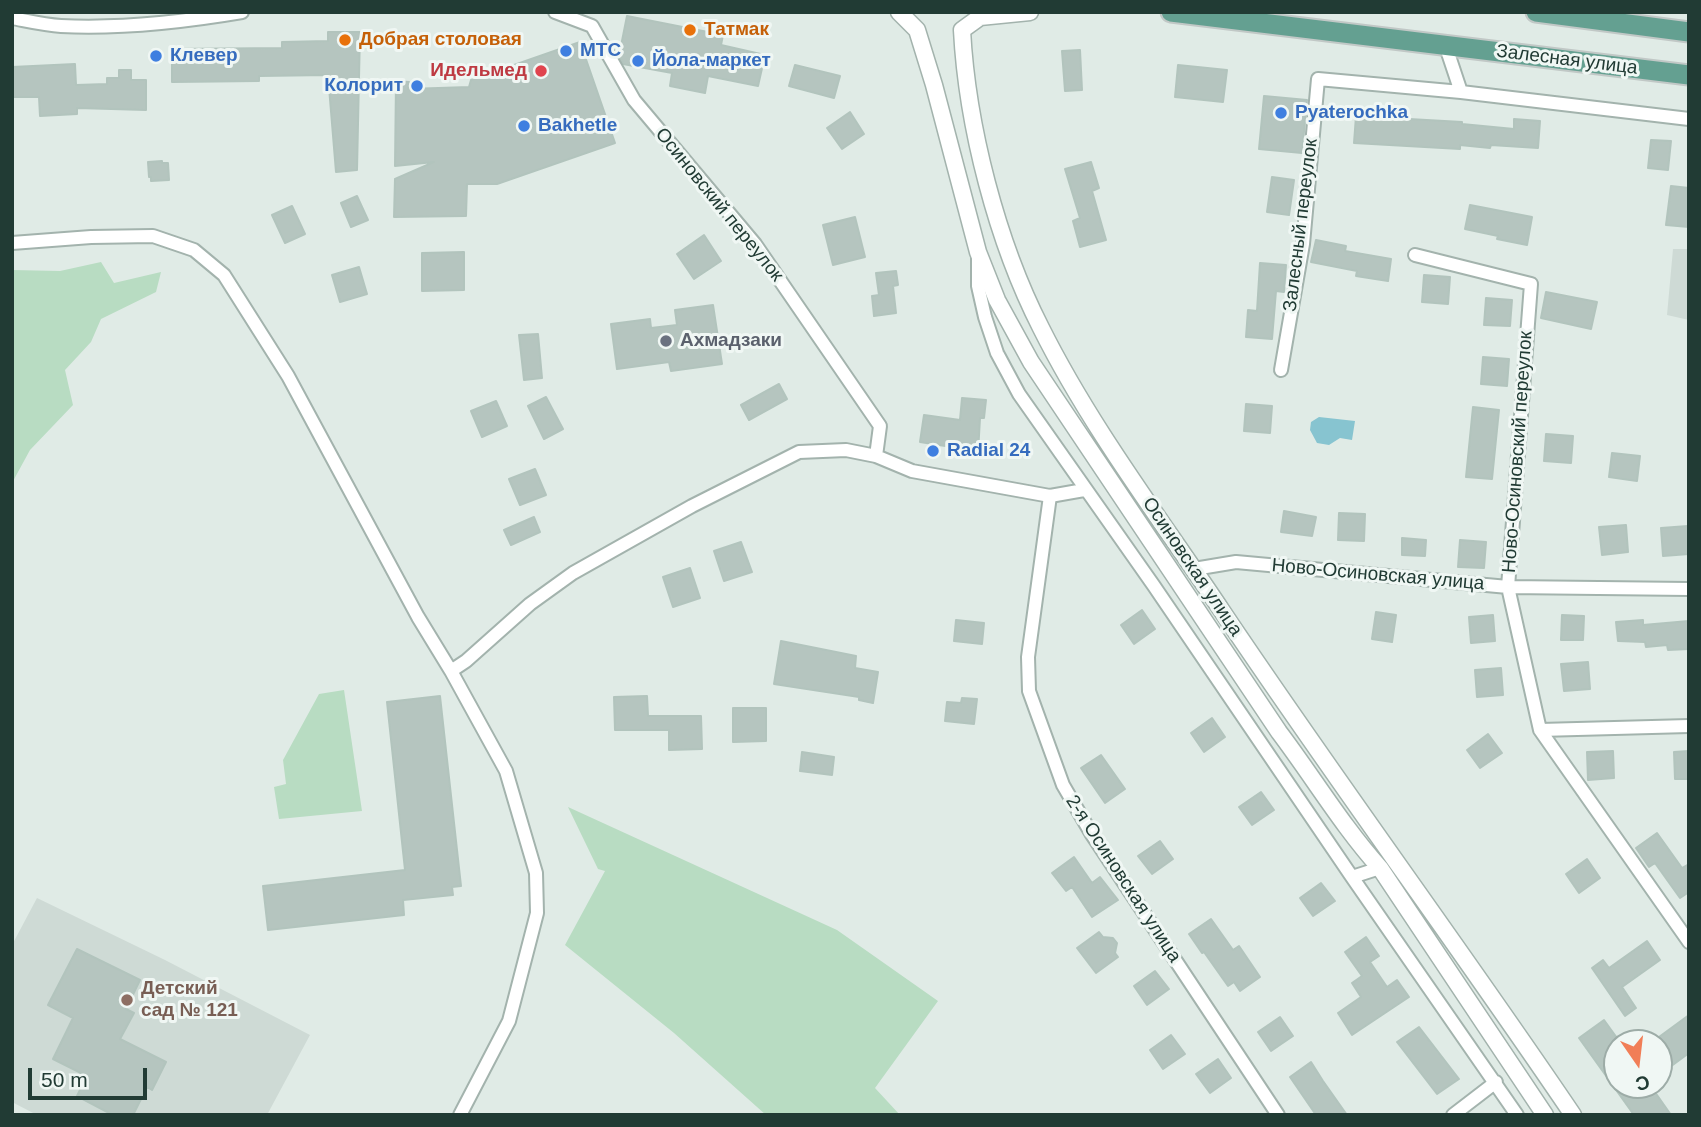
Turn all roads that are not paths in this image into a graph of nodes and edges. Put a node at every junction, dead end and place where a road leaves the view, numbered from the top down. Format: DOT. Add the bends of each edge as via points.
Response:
graph roads {
  1 [pos="242,12"];
  2 [pos="555,12"];
  3 [pos="899,12"];
  4 [pos="1030,12"];
  5 [pos="1171,12"];
  6 [pos="1536,12"];
  7 [pos="12,18"];
  8 [pos="1689,32"];
  9 [pos="1446,47"];
  10 [pos="1689,75"];
  11 [pos="1461,92"];
  12 [pos="1689,119"];
  13 [pos="12,243"];
  14 [pos="978,253"];
  15 [pos="1415,255"];
  16 [pos="1281,370"];
  17 [pos="876,456"];
  18 [pos="1084,490"];
  19 [pos="1051,496"];
  20 [pos="1194,569"];
  21 [pos="1508,587"];
  22 [pos="1689,589"];
  23 [pos="452,671"];
  24 [pos="1689,726"];
  25 [pos="1540,730"];
  26 [pos="1380,868"];
  27 [pos="1352,877"];
  28 [pos="1689,942"];
  29 [pos="1496,1082"];
  30 [pos="460,1115"];
  31 [pos="1278,1115"];
  32 [pos="1453,1115"];
  33 [pos="1517,1115"];
  34 [pos="1545,1115"];
  35 [pos="1573,1115"];
  1 -- 7 [label="street" via="91,26"];
  2 -- 17 [label="street, Осиновский переулок" via="592,26 634,100 755,244 880,426"];
  3 -- 14 [label="street, Осиновская улица" via="917,30"];
  4 -- 20 [label="street, Осиновская улица" via="980,17 962,30 966,79 1004,239 1040,327 1070,382"];
  5 -- 9 [label="main road, Залесная улица"];
  6 -- 8 [label="main road"];
  9 -- 10 [label="main road, Залесная улица"];
  9 -- 11 [label="street"];
  11 -- 12 [label="street"];
  11 -- 16 [label="street, Залесный переулок" via="1318,79 1303,244"];
  13 -- 23 [label="street" via="153,236 194,250 224,275 288,376"];
  14 -- 18 [label="street" via="978,286 997,353"];
  14 -- 26 [label="street, Осиновская улица" via="1031,362 1279,732"];
  15 -- 21 [label="street, Ново-Осиновский переулок" via="1531,284"];
  17 -- 19 [label="street" via="912,471"];
  17 -- 23 [label="street" via="846,450 799,452 692,506 573,573"];
  18 -- 19 [label="street"];
  18 -- 27 [label="street"];
  19 -- 31 [label="street, 2-я Осиновская улица" via="1028,657 1029,691 1063,785"];
  20 -- 21 [label="street, Ново-Осиновская улица" via="1236,562"];
  20 -- 35 [label="street, Осиновская улица"];
  21 -- 22 [label="street, Ново-Осиновская улица"];
  21 -- 25 [label="street, Ново-Осиновский переулок"];
  23 -- 30 [label="street" via="506,771 536,873 537,913 509,1021"];
  24 -- 25 [label="street"];
  25 -- 28 [label="street, Ново-Осиновский переулок"];
  26 -- 27 [label="street"];
  26 -- 34 [label="street, Осиновская улица"];
  27 -- 29 [label="street"];
  29 -- 32 [label="street"];
  29 -- 33 [label="street"];
}
